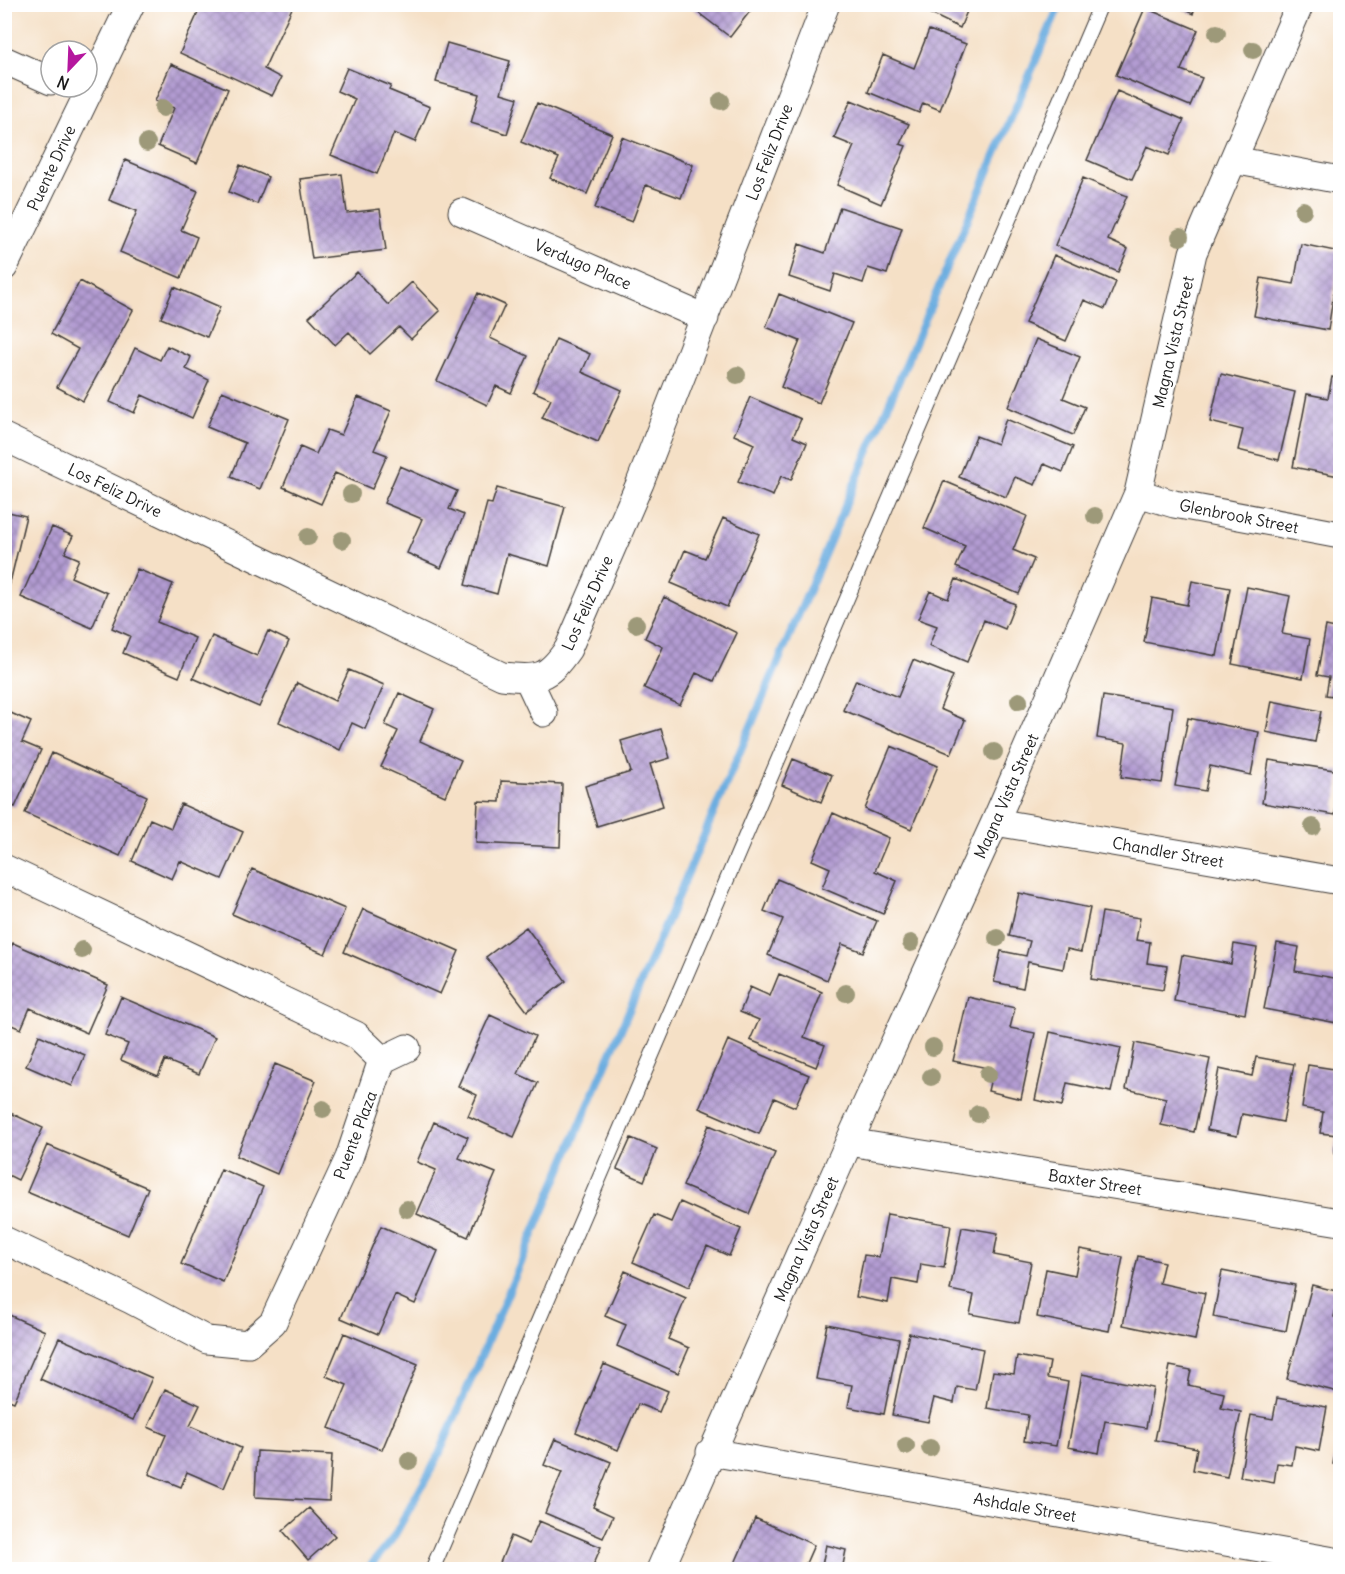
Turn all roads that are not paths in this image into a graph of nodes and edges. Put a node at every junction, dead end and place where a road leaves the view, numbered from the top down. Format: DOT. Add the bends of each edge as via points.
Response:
graph roads {
  1 [pos="131,4"];
  2 [pos="826,4"];
  3 [pos="1101,4"];
  4 [pos="1300,4"];
  5 [pos="99,53"];
  6 [pos="4,60"];
  7 [pos="39,76"];
  8 [pos="71,99"];
  9 [pos="1233,160"];
  10 [pos="1341,180"];
  11 [pos="462,212"];
  12 [pos="4,267"];
  13 [pos="705,318"];
  14 [pos="4,437"];
  15 [pos="1138,493"];
  16 [pos="1341,535"];
  17 [pos="528,679"];
  18 [pos="544,712"];
  19 [pos="995,822"];
  20 [pos="4,868"];
  21 [pos="1341,881"];
  22 [pos="407,1048"];
  23 [pos="382,1060"];
  24 [pos="849,1142"];
  25 [pos="1341,1222"];
  26 [pos="4,1240"];
  27 [pos="710,1452"];
  28 [pos="1341,1562"];
  29 [pos="432,1569"];
  30 [pos="660,1569"];
  1 -- 5 [label="street, Puente Drive"];
  2 -- 13 [label="street, Los Feliz Drive"];
  3 -- 29 [label="lane"];
  4 -- 9 [label="street, Magna Vista Street"];
  6 -- 7 [label="street"];
  8 -- 12 [label="street, Puente Drive"];
  9 -- 10 [label="street"];
  9 -- 15 [label="street, Magna Vista Street" via="1193,253"];
  11 -- 13 [label="street, Verdugo Place"];
  13 -- 17 [label="street, Los Feliz Drive" via="640,483 568,648 552,671"];
  14 -- 17 [label="street, Los Feliz Drive" via="502,676"];
  15 -- 16 [label="street, Glenbrook Street" via="1174,504"];
  15 -- 19 [label="street, Magna Vista Street"];
  17 -- 18 [label="street"];
  19 -- 21 [label="street, Chandler Street"];
  19 -- 24 [label="street, Magna Vista Street"];
  20 -- 23 [label="street" via="356,1035"];
  22 -- 23 [label="street"];
  23 -- 26 [label="street, Puente Plaza" via="349,1158 273,1322 254,1353 207,1340"];
  24 -- 25 [label="street, Baxter Street"];
  24 -- 27 [label="street, Magna Vista Street"];
  27 -- 28 [label="street, Ashdale Street"];
  27 -- 30 [label="street, Magna Vista Street"];
}
